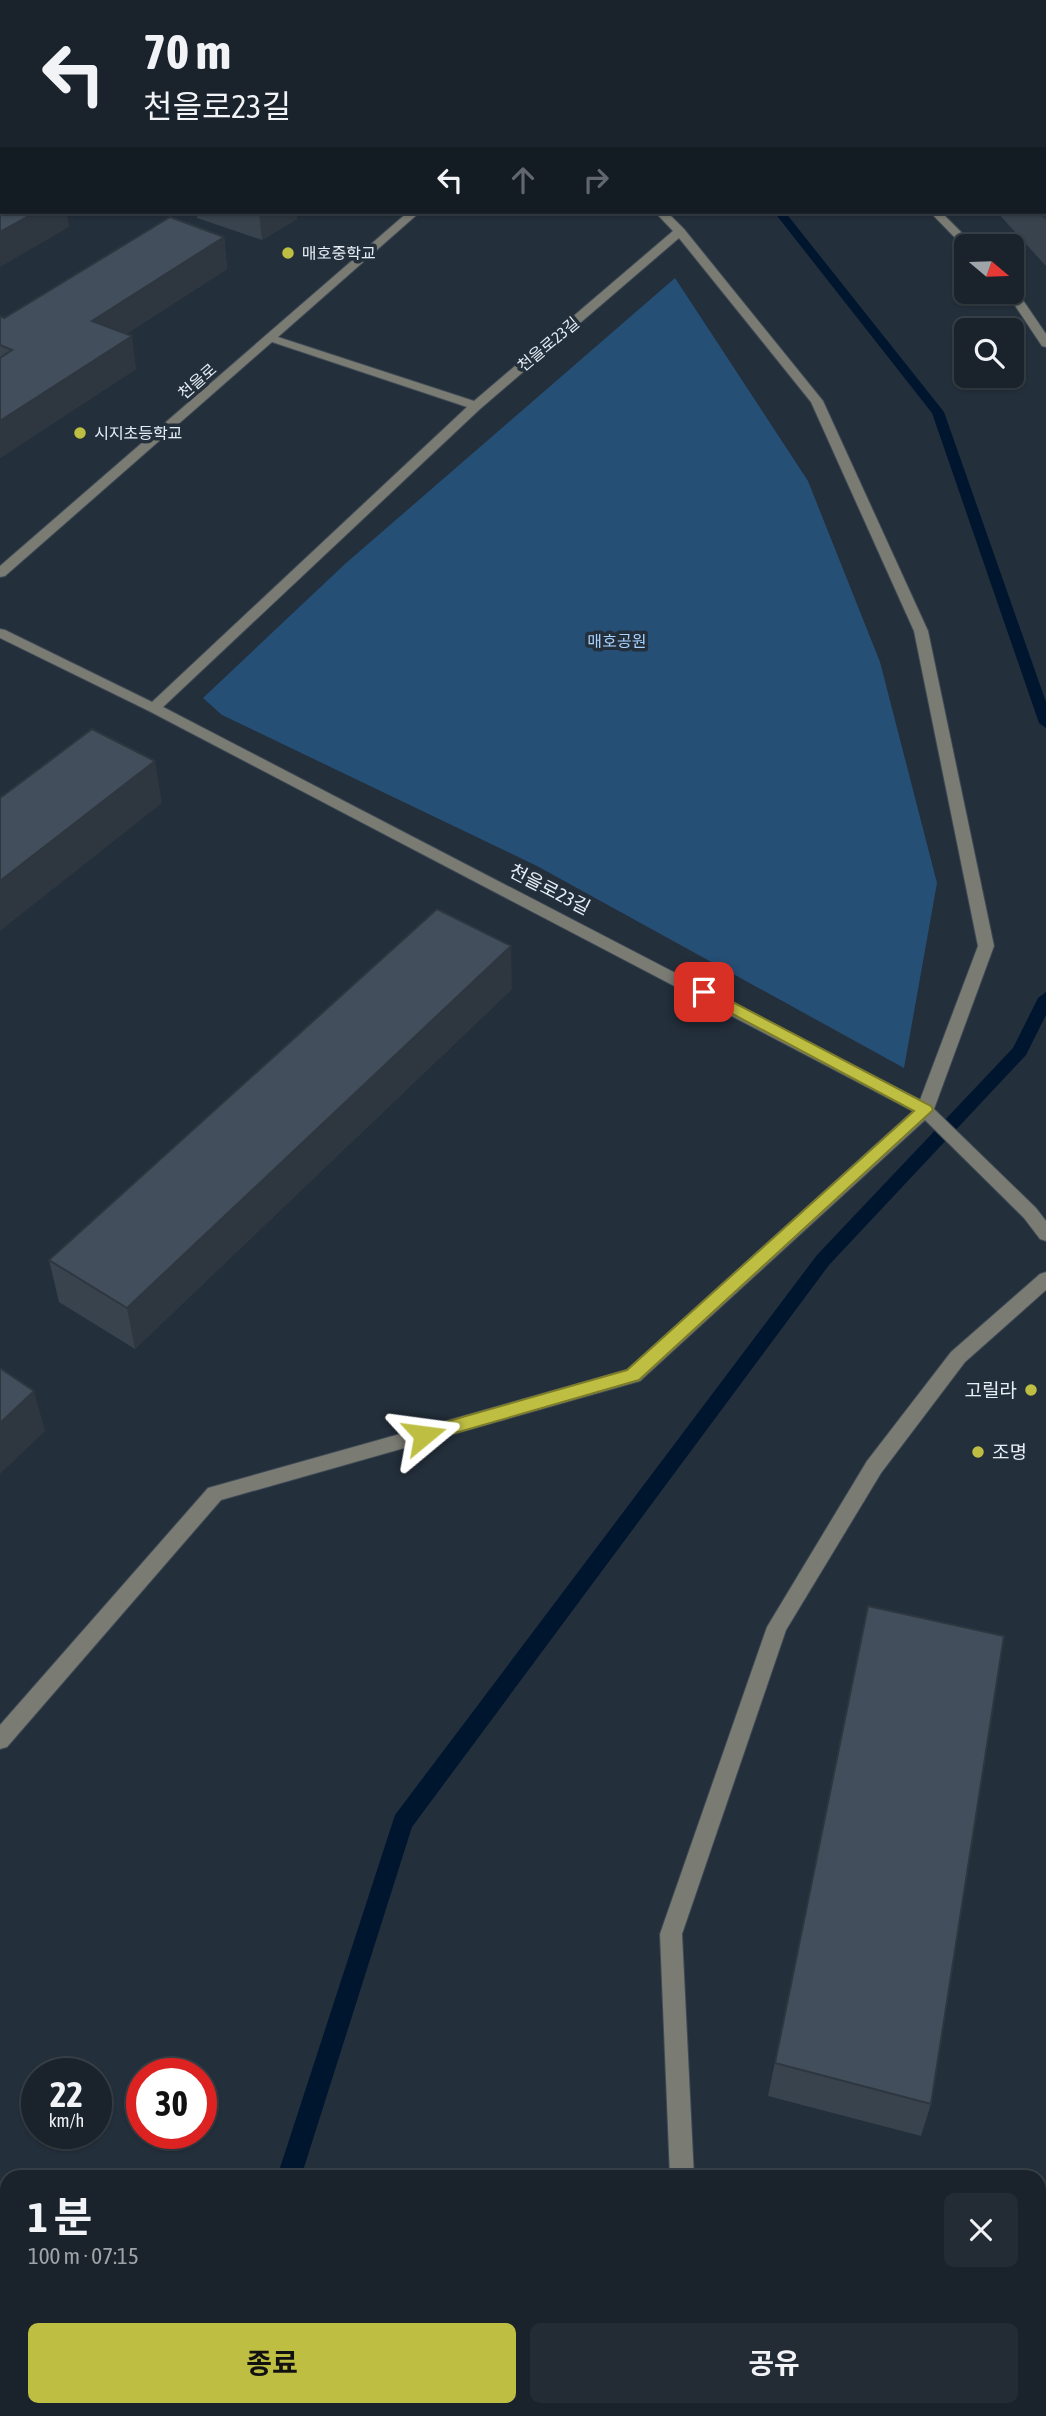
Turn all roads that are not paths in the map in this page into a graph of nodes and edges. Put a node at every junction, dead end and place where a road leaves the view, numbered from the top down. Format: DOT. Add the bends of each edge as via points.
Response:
graph roads {
  1 [pos="412,214"];
  2 [pos="663,214"];
  3 [pos="937,214"];
  4 [pos="680,232"];
  5 [pos="957,234"];
  6 [pos="1020,304"];
  7 [pos="270,338"];
  8 [pos="1046,343"];
  9 [pos="476,406"];
  10 [pos="0,573"];
  11 [pos="0,633"];
  12 [pos="154,708"];
  13 [pos="925,1110"];
  14 [pos="1046,1234"];
  15 [pos="1046,1279"];
  16 [pos="0,1740"];
  17 [pos="682,2170"];
  1 -- 7 [label="street, 천을로"];
  2 -- 4 [label="street"];
  3 -- 5 [label="street"];
  4 -- 9 [label="street, 천을로23길"];
  4 -- 13 [label="street" via="817,401 921,631 986,946"];
  6 -- 8 [label="street"];
  7 -- 9 [label="street"];
  7 -- 10 [label="street, 천을로"];
  9 -- 12 [label="street, 천을로23길"];
  11 -- 12 [label="street, 천을로23길"];
  12 -- 13 [label="street, 천을로23길"];
  13 -- 14 [label="street, 천을로23길"];
  13 -- 16 [label="street" via="633,1376 215,1494"];
  15 -- 17 [label="street" via="958,1357 873,1467 778,1627 671,1934"];
}
